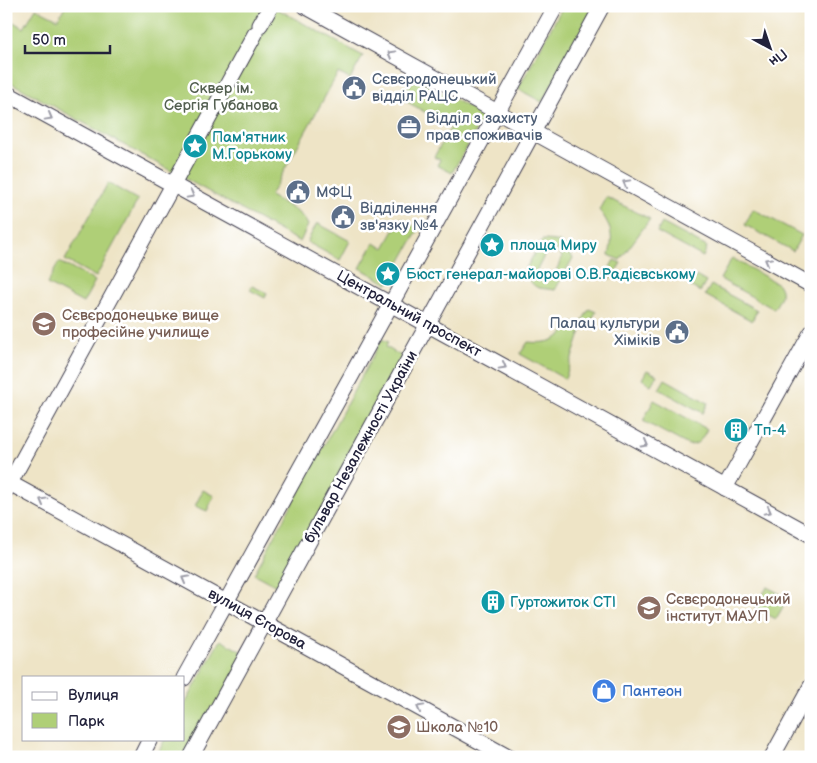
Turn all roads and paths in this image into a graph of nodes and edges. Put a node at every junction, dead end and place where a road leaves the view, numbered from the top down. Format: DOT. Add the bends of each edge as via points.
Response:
graph roads {
  1 [pos="270,6"];
  2 [pos="305,6"];
  3 [pos="556,6"];
  4 [pos="602,6"];
  5 [pos="6,93"];
  6 [pos="497,112"];
  7 [pos="533,132"];
  8 [pos="173,185"];
  9 [pos="811,285"];
  10 [pos="390,304"];
  11 [pos="428,325"];
  12 [pos="811,334"];
  13 [pos="7,485"];
  14 [pos="725,488"];
  15 [pos="811,535"];
  16 [pos="226,602"];
  17 [pos="265,623"];
  18 [pos="185,676"];
  19 [pos="811,686"];
  20 [pos="150,740"];
  21 [pos="485,751"];
  22 [pos="141,757"];
  23 [pos="191,757"];
  24 [pos="508,757"];
  25 [pos="772,757"];
  1 -- 8 [label="street"];
  6 -- 2 [label="street, one-way"];
  3 -- 6 [label="street"];
  4 -- 7 [label="street, бульвар Незалежності України"];
  5 -- 8 [label="street, Центральний проспект, one-way"];
  6 -- 7 [label="street"];
  6 -- 10 [label="street"];
  9 -- 7 [label="street, one-way"];
  7 -- 11 [label="street, бульвар Незалежності України"];
  8 -- 10 [label="street, Центральний проспект, one-way"];
  8 -- 13 [label="street"];
  10 -- 11 [label="street, Центральний проспект"];
  10 -- 16 [label="street"];
  11 -- 14 [label="street, Центральний проспект, one-way"];
  11 -- 17 [label="street, бульвар Незалежності України"];
  12 -- 14 [label="street"];
  16 -- 13 [label="street, вулиця Єгорова, one-way"];
  14 -- 15 [label="street, Центральний проспект, one-way"];
  16 -- 17 [label="street, вулиця Єгорова"];
  16 -- 18 [label="street"];
  21 -- 17 [label="street, вулиця Єгорова, one-way"];
  17 -- 23 [label="street, бульвар Незалежності України"];
  19 -- 25 [label="street"];
  20 -- 22 [label="street"];
  21 -- 24 [label="street, вулиця Єгорова"];
}
